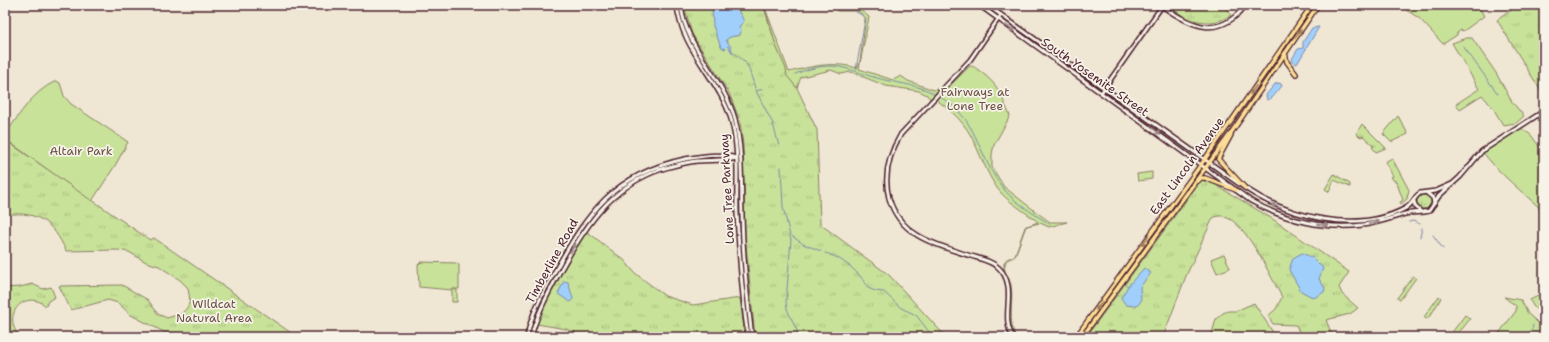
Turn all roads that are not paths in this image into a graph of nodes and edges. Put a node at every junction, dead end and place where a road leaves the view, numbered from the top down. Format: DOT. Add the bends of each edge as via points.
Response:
graph roads {
  1 [pos="677,5"];
  2 [pos="681,5"];
  3 [pos="979,5"];
  4 [pos="987,5"];
  5 [pos="1246,5"];
  6 [pos="1312,5"];
  7 [pos="1318,5"];
  8 [pos="1001,15"];
  9 [pos="998,19"];
  10 [pos="1285,53"];
  11 [pos="1296,74"];
  12 [pos="1104,88"];
  13 [pos="1101,93"];
  14 [pos="1544,111"];
  15 [pos="1230,133"];
  16 [pos="738,158"];
  17 [pos="1205,159"];
  18 [pos="1209,162"];
  19 [pos="1201,164"];
  20 [pos="1205,168"];
  21 [pos="1452,184"];
  22 [pos="1245,188"];
  23 [pos="1236,190"];
  24 [pos="1426,192"];
  25 [pos="1414,201"];
  26 [pos="1434,204"];
  27 [pos="1173,211"];
  28 [pos="1420,211"];
  29 [pos="527,337"];
  30 [pos="531,337"];
  31 [pos="748,337"];
  32 [pos="752,337"];
  33 [pos="1013,337"];
  34 [pos="1076,337"];
  35 [pos="1082,337"];
  1 -- 16 [label="street, Lone Tree Parkway" via="684,32 728,110"];
  2 -- 16 [label="street, Lone Tree Parkway" via="687,31 722,88 731,109 739,137"];
  3 -- 9 [label="street, South Yosemite Street"];
  4 -- 8 [label="street, South Yosemite Street"];
  5 -- 12 [label="street" via="1228,21 1208,27 1188,23 1162,6"];
  6 -- 17 [label="main road, East Lincoln Avenue, one-way"];
  10 -- 7 [label="main road, East Lincoln Avenue, one-way"];
  8 -- 9 [label="street"];
  8 -- 12 [label="street, South Yosemite Street"];
  9 -- 13 [label="street, South Yosemite Street, one-way"];
  9 -- 33 [label="street" via="970,60 901,134 888,163 887,184 891,204 898,217 912,232 935,245 989,261 999,268 1010,290 1007,317"];
  10 -- 11 [label="main road" via="1287,62"];
  10 -- 15 [label="main road, East Lincoln Avenue"];
  12 -- 13 [label="street"];
  12 -- 17 [label="street, South Yosemite Street"];
  13 -- 19 [label="street, South Yosemite Street, one-way"];
  14 -- 21 [label="street" via="1482,151"];
  15 -- 18 [label="main road, East Lincoln Avenue"];
  15 -- 22 [label="main road" via="1218,158"];
  16 -- 29 [label="street, Timberline Road" via="704,156 668,163 632,178 608,196 587,218 574,237 536,308"];
  30 -- 16 [label="street, Timberline Road, one-way" via="540,310 576,242 590,221 611,200 635,182 660,170 686,163"];
  16 -- 31 [label="street, Lone Tree Parkway" via="738,238"];
  16 -- 32 [label="street, Lone Tree Parkway" via="742,237"];
  17 -- 18 [label="street, South Yosemite Street"];
  17 -- 19 [label="main road, East Lincoln Avenue"];
  18 -- 20 [label="main road, East Lincoln Avenue"];
  18 -- 22 [label="street, South Yosemite Street"];
  19 -- 20 [label="street, South Yosemite Street"];
  19 -- 34 [label="main road, East Lincoln Avenue, one-way"];
  20 -- 23 [label="street, South Yosemite Street"];
  20 -- 27 [label="main road, East Lincoln Avenue"];
  21 -- 24 [label="street"];
  21 -- 26 [label="street"];
  25 -- 22 [label="street, South Yosemite Street, one-way" via="1405,208 1387,215 1336,220 1289,211 1261,199"];
  23 -- 27 [label="main road" via="1202,178 1179,208"];
  23 -- 28 [label="street, South Yosemite Street, one-way" via="1268,209 1321,225 1362,225"];
  24 -- 25 [label="street" via="1418,194"];
  24 -- 26 [label="street" via="1433,198"];
  25 -- 28 [label="street"];
  26 -- 28 [label="street" via="1428,211"];
  27 -- 35 [label="main road, East Lincoln Avenue"];
}
